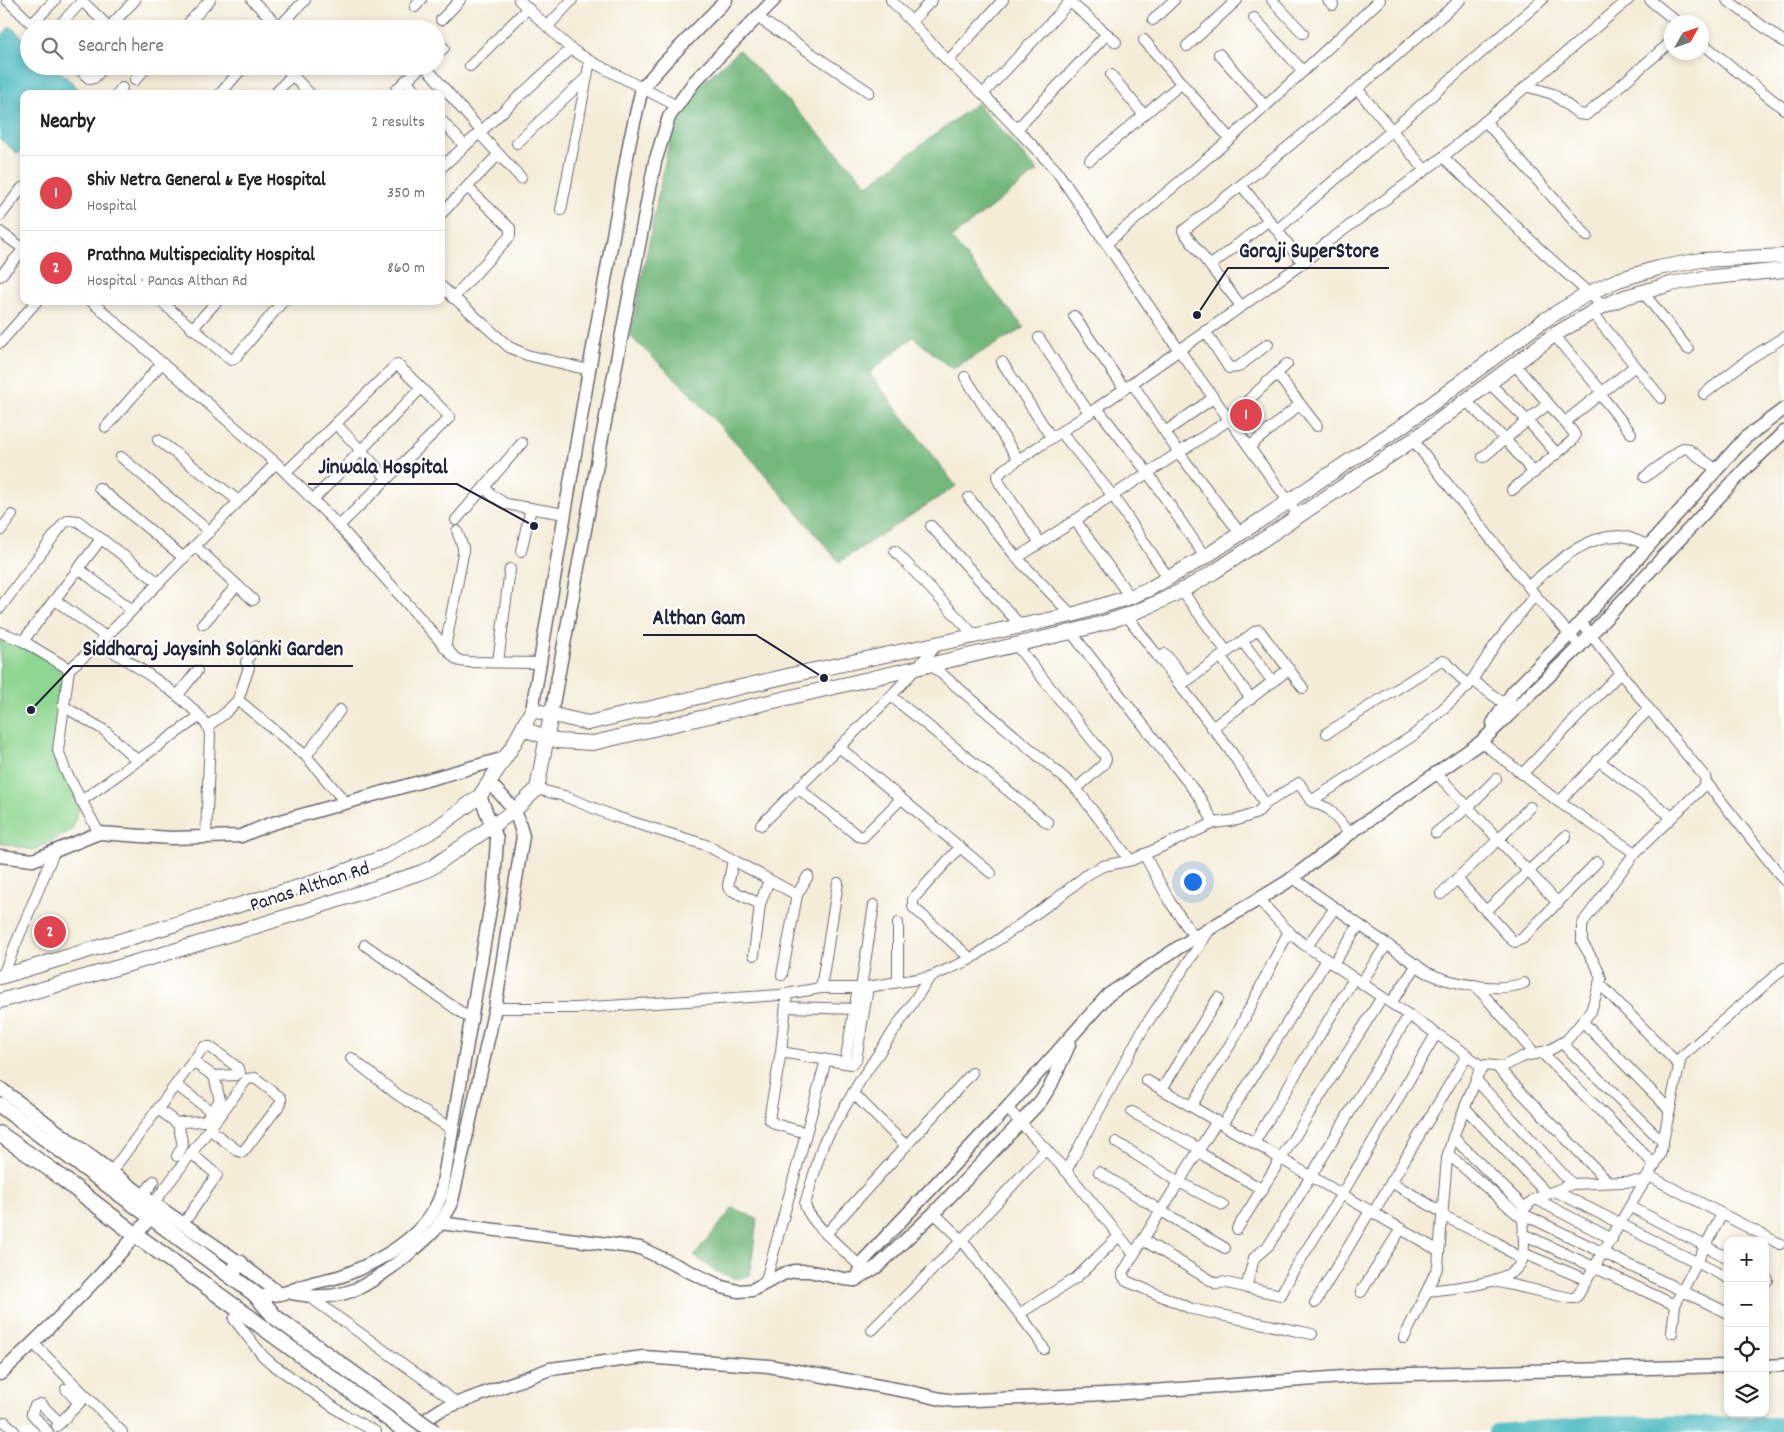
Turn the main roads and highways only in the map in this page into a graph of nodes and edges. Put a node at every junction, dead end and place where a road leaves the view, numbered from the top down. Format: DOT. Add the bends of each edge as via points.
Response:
graph roads {
  1 [pos="1784,256"];
  2 [pos="1784,270"];
  3 [pos="551,715"];
  4 [pos="522,729"];
  5 [pos="548,737"];
  6 [pos="1,977"];
  7 [pos="0,1001"];
  8 [pos="0,1105"];
  9 [pos="0,1134"];
  10 [pos="240,1263"];
  11 [pos="230,1275"];
  12 [pos="271,1323"];
  13 [pos="407,1432"];
  14 [pos="434,1432"];
  1 -- 3 [label="main road" via="1701,260 1658,268 1589,293 1543,321 1402,426 1205,557 1130,597 1072,615 796,674 588,723"];
  2 -- 5 [label="main road" via="1704,278 1642,291 1597,309 1554,335 1413,440 1299,516 1182,591 1127,616 1071,632 593,743 558,741"];
  3 -- 4 [label="main road, Panas Althan Rd" via="532,710"];
  3 -- 5 [label="main road"];
  4 -- 5 [label="main road"];
  4 -- 6 [label="main road, Panas Althan Rd" via="480,796 434,830 384,857"];
  5 -- 7 [label="main road, Panas Althan Rd" via="537,789 515,810 422,872 286,918"];
  8 -- 11 [label="main road" via="108,1176"];
  9 -- 12 [label="main road" via="46,1174 136,1235 239,1317"];
  10 -- 11 [label="main road"];
  11 -- 12 [label="main road" via="258,1297"];
  12 -- 13 [label="main road"];
  12 -- 14 [label="main road, bridge"];
}
